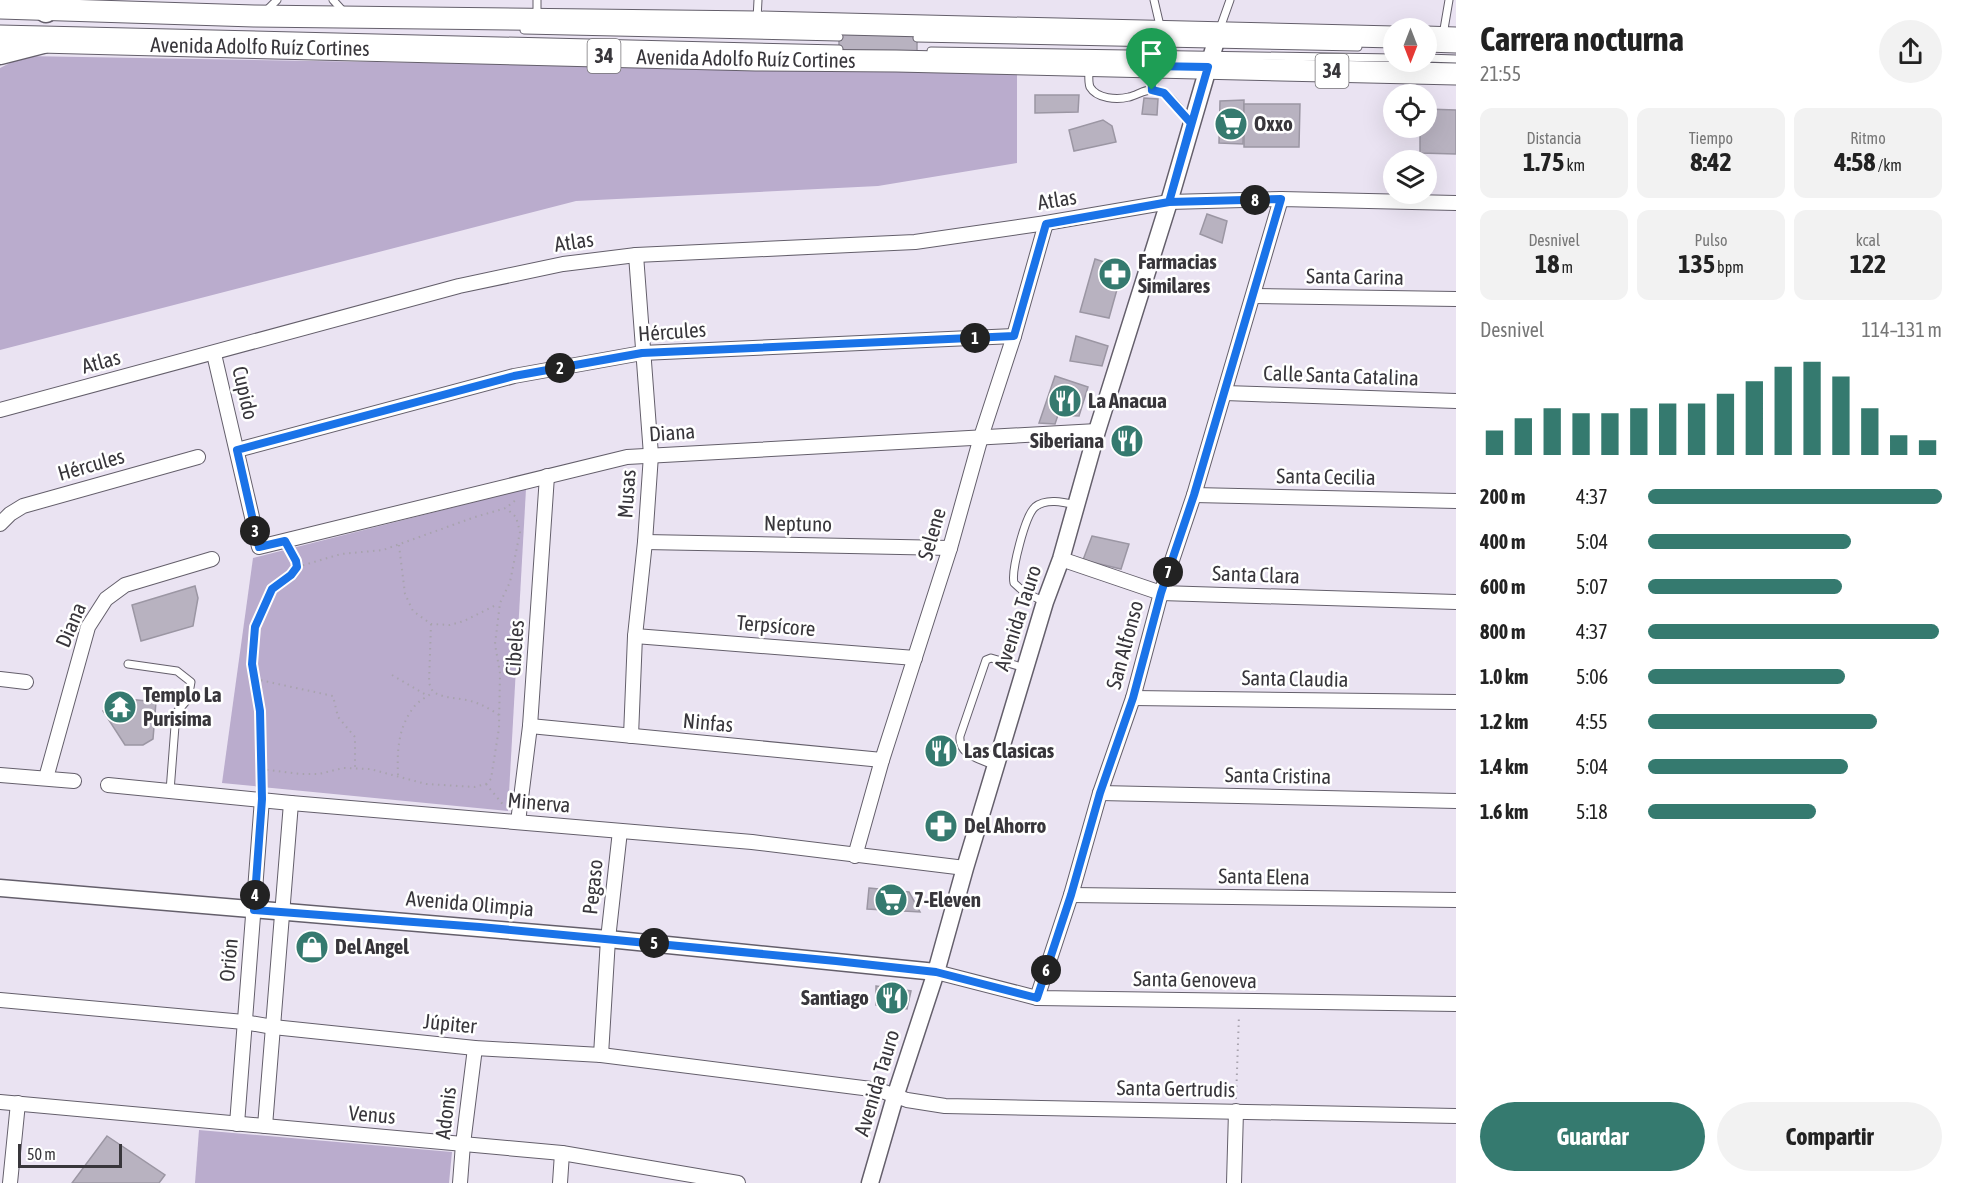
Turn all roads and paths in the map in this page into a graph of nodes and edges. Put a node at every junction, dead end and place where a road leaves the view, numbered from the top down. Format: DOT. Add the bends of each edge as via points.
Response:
graph roads {
  1 [pos="277,0"];
  2 [pos="333,0"];
  3 [pos="758,0"];
  4 [pos="1154,0"];
  5 [pos="1230,0"];
  6 [pos="1449,0"];
  7 [pos="44,5"];
  8 [pos="0,8"];
  9 [pos="254,16"];
  10 [pos="531,16"];
  11 [pos="356,17"];
  12 [pos="201,22"];
  13 [pos="307,25"];
  14 [pos="757,28"];
  15 [pos="0,29"];
  16 [pos="1161,32"];
  17 [pos="839,37"];
  18 [pos="917,38"];
  19 [pos="1383,38"];
  20 [pos="0,41"];
  21 [pos="44,42"];
  22 [pos="1442,42"];
  23 [pos="1370,47"];
  24 [pos="839,49"];
  25 [pos="1213,50"];
  26 [pos="929,51"];
  27 [pos="0,53"];
  28 [pos="756,54"];
  29 [pos="1383,58"];
  30 [pos="1437,58"];
  31 [pos="1456,59"];
  32 [pos="1088,65"];
  33 [pos="1151,66"];
  34 [pos="1456,74"];
  35 [pos="1152,90"];
  36 [pos="1191,123"];
  37 [pos="1281,199"];
  38 [pos="1169,202"];
  39 [pos="1456,203"];
  40 [pos="1046,224"];
  41 [pos="636,255"];
  42 [pos="1254,296"];
  43 [pos="1456,299"];
  44 [pos="1014,336"];
  45 [pos="642,353"];
  46 [pos="214,354"];
  47 [pos="1225,393"];
  48 [pos="1456,401"];
  49 [pos="0,410"];
  50 [pos="1097,431"];
  51 [pos="981,437"];
  52 [pos="237,450"];
  53 [pos="651,455"];
  54 [pos="198,458"];
  55 [pos="547,476"];
  56 [pos="1194,495"];
  57 [pos="519,497"];
  58 [pos="1456,501"];
  59 [pos="1076,505"];
  60 [pos="506,508"];
  61 [pos="0,524"];
  62 [pos="285,541"];
  63 [pos="645,542"];
  64 [pos="399,545"];
  65 [pos="259,547"];
  66 [pos="950,548"];
  67 [pos="212,559"];
  68 [pos="1061,559"];
  69 [pos="297,567"];
  70 [pos="1161,593"];
  71 [pos="1045,602"];
  72 [pos="1456,602"];
  73 [pos="500,603"];
  74 [pos="431,624"];
  75 [pos="635,636"];
  76 [pos="915,658"];
  77 [pos="128,664"];
  78 [pos="1025,668"];
  79 [pos="392,675"];
  80 [pos="0,679"];
  81 [pos="255,679"];
  82 [pos="26,682"];
  83 [pos="433,692"];
  84 [pos="428,696"];
  85 [pos="1133,698"];
  86 [pos="1456,702"];
  87 [pos="499,715"];
  88 [pos="530,726"];
  89 [pos="631,736"];
  90 [pos="882,760"];
  91 [pos="996,766"];
  92 [pos="355,768"];
  93 [pos="261,769"];
  94 [pos="0,775"];
  95 [pos="398,776"];
  96 [pos="46,778"];
  97 [pos="74,781"];
  98 [pos="486,784"];
  99 [pos="108,785"];
  100 [pos="170,791"];
  101 [pos="1100,793"];
  102 [pos="262,799"];
  103 [pos="1456,801"];
  104 [pos="291,803"];
  105 [pos="518,822"];
  106 [pos="620,831"];
  107 [pos="855,856"];
  108 [pos="965,868"];
  109 [pos="0,888"];
  110 [pos="1071,895"];
  111 [pos="1456,900"];
  112 [pos="254,910"];
  113 [pos="282,913"];
  114 [pos="608,939"];
  115 [pos="936,972"];
  116 [pos="1037,998"];
  117 [pos="0,1000"];
  118 [pos="1240,1002"];
  119 [pos="1456,1004"];
  120 [pos="244,1023"];
  121 [pos="273,1027"];
  122 [pos="475,1048"];
  123 [pos="601,1055"];
  124 [pos="896,1096"];
  125 [pos="0,1102"];
  126 [pos="18,1103"];
  127 [pos="1236,1111"];
  128 [pos="1456,1116"];
  129 [pos="237,1124"];
  130 [pos="265,1126"];
  131 [pos="463,1144"];
  132 [pos="562,1153"];
  133 [pos="10,1183"];
  134 [pos="460,1183"];
  135 [pos="560,1183"];
  136 [pos="738,1183"];
  137 [pos="870,1183"];
  138 [pos="1234,1183"];
  1 -- 9 [label="lane" via="269,10"];
  2 -- 11 [label="lane" via="340,10"];
  3 -- 14 [label="lane"];
  4 -- 16 [label="lane"];
  5 -- 25 [label="lane"];
  6 -- 22 [label="lane"];
  7 -- 8 [label="main road, Avenida Adolfo Ruíz Cortines / 34"];
  7 -- 9 [label="main road, Avenida Adolfo Ruíz Cortines / 34"];
  9 -- 11 [label="main road, Avenida Adolfo Ruíz Cortines / 34"];
  10 -- 11 [label="main road, Avenida Adolfo Ruíz Cortines / 34"];
  10 -- 14 [label="main road, Avenida Adolfo Ruíz Cortines / 34"];
  12 -- 13 [label="lane"];
  14 -- 16 [label="main road, Avenida Adolfo Ruíz Cortines / 34"];
  14 -- 17 [label="lane"];
  14 -- 28 [label="lane"];
  15 -- 28 [label="lane"];
  16 -- 25 [label="main road, Avenida Adolfo Ruíz Cortines / 34"];
  18 -- 25 [label="lane"];
  19 -- 25 [label="main road, Avenida Adolfo Ruíz Cortines / 34"];
  20 -- 21 [label="main road, Avenida Adolfo Ruíz Cortines / 34"];
  21 -- 27 [label="highway"];
  21 -- 28 [label="main road, Avenida Adolfo Ruíz Cortines / 34"];
  23 -- 25 [label="lane"];
  24 -- 28 [label="lane"];
  25 -- 26 [label="lane"];
  25 -- 29 [label="lane"];
  25 -- 33 [label="main road, Avenida Adolfo Ruíz Cortines / 34"];
  25 -- 34 [label="main road, Avenida Adolfo Ruíz Cortines / 34"];
  25 -- 36 [label="street, Avenida Tauro"];
  28 -- 32 [label="main road, Avenida Adolfo Ruíz Cortines / 34"];
  30 -- 31 [label="lane"];
  32 -- 33 [label="main road, Avenida Adolfo Ruíz Cortines / 34"];
  32 -- 35 [label="lane" via="1091,88 1102,96 1121,98"];
  33 -- 35 [label="lane"];
  35 -- 36 [label="lane" via="1164,93"];
  36 -- 38 [label="street, Avenida Tauro"];
  37 -- 38 [label="street, Atlas"];
  37 -- 39 [label="street, Atlas"];
  37 -- 42 [label="street, San Alfonso"];
  38 -- 40 [label="street, Atlas"];
  38 -- 50 [label="street, Avenida Tauro"];
  40 -- 41 [label="street, Atlas" via="915,242"];
  40 -- 44 [label="street, Selene"];
  41 -- 45 [label="street, Musas"];
  41 -- 46 [label="street, Atlas" via="527,270"];
  42 -- 43 [label="street, Santa Carina"];
  42 -- 47 [label="street, San Alfonso"];
  44 -- 45 [label="street, Hércules"];
  44 -- 51 [label="street, Selene"];
  45 -- 52 [label="street, Hércules" via="514,376"];
  45 -- 53 [label="street, Musas"];
  46 -- 49 [label="street, Atlas"];
  46 -- 52 [label="street, Cupido"];
  47 -- 48 [label="street, Calle Santa Catalina"];
  47 -- 56 [label="street, San Alfonso"];
  50 -- 51 [label="street, Diana"];
  50 -- 59 [label="street, Avenida Tauro"];
  51 -- 53 [label="street, Diana"];
  51 -- 66 [label="street, Selene"];
  52 -- 65 [label="street, Cupido"];
  53 -- 55 [label="street, Diana"];
  53 -- 63 [label="street, Musas"];
  54 -- 61 [label="street, Hércules" via="23,506"];
  55 -- 62 [label="street, Diana"];
  55 -- 88 [label="street, Cibeles"];
  56 -- 58 [label="street, Santa Cecilia"];
  56 -- 70 [label="street, San Alfonso"];
  57 -- 60 [label="path"];
  59 -- 68 [label="street, Avenida Tauro"];
  59 -- 71 [label="lane" via="1051,501 1036,506 1019,546 1014,583"];
  60 -- 64 [label="path"];
  60 -- 73 [label="path" via="516,517 520,531 510,582"];
  62 -- 65 [label="street, Diana"];
  62 -- 69 [label="path"];
  63 -- 66 [label="street, Neptuno"];
  63 -- 75 [label="street, Musas"];
  64 -- 69 [label="path" via="341,554"];
  64 -- 74 [label="path" via="405,594 413,611"];
  66 -- 76 [label="street, Selene"];
  67 -- 96 [label="street, Diana" via="125,585 106,599 88,627"];
  68 -- 70 [label="street, Santa Clara"];
  68 -- 71 [label="street, Avenida Tauro"];
  69 -- 81 [label="path" via="272,589 255,627"];
  70 -- 72 [label="street, Santa Clara"];
  70 -- 85 [label="street, San Alfonso"];
  71 -- 78 [label="street, Avenida Tauro"];
  73 -- 74 [label="path" via="465,621"];
  73 -- 87 [label="path" via="495,644 500,673"];
  74 -- 83 [label="path" via="429,683"];
  75 -- 76 [label="street, Terpsícore"];
  75 -- 89 [label="street, Musas"];
  76 -- 90 [label="street, Selene"];
  77 -- 100 [label="lane" via="177,671 191,682 188,699 176,713"];
  78 -- 91 [label="street, Avenida Tauro"];
  78 -- 91 [label="lane" via="986,660 960,736 962,750"];
  79 -- 84 [label="path"];
  80 -- 82 [label="street"];
  81 -- 92 [label="path" via="333,696 338,717 355,737"];
  81 -- 93 [label="path"];
  83 -- 84 [label="path"];
  83 -- 87 [label="path" via="483,705"];
  84 -- 95 [label="path" via="415,705 402,728 397,749"];
  85 -- 86 [label="street, Santa Claudia"];
  85 -- 101 [label="street, San Alfonso"];
  87 -- 98 [label="path" via="491,779"];
  88 -- 89 [label="street, Ninfas"];
  88 -- 105 [label="street, Cibeles"];
  89 -- 90 [label="street, Ninfas"];
  90 -- 107 [label="street, Selene"];
  91 -- 108 [label="street, Avenida Tauro"];
  92 -- 93 [label="path" via="319,774"];
  92 -- 95 [label="path"];
  93 -- 102 [label="path"];
  94 -- 96 [label="street"];
  95 -- 98 [label="path" via="426,784"];
  96 -- 97 [label="street"];
  98 -- 105 [label="path"];
  99 -- 100 [label="street, Minerva"];
  100 -- 102 [label="street, Minerva"];
  101 -- 103 [label="street, Santa Cristina"];
  101 -- 110 [label="street, San Alfonso"];
  102 -- 104 [label="street, Minerva"];
  102 -- 112 [label="street, Orión"];
  104 -- 105 [label="street, Minerva"];
  104 -- 113 [label="street"];
  105 -- 106 [label="street, Minerva"];
  106 -- 107 [label="street, Minerva" via="752,842"];
  106 -- 114 [label="street, Pegaso"];
  107 -- 108 [label="street, Minerva"];
  108 -- 115 [label="street, Avenida Tauro"];
  109 -- 112 [label="street, Avenida Olimpia"];
  110 -- 111 [label="street, Santa Elena"];
  110 -- 116 [label="street, San Alfonso"];
  112 -- 113 [label="street, Avenida Olimpia"];
  112 -- 120 [label="street, Orión"];
  113 -- 114 [label="street, Avenida Olimpia"];
  113 -- 121 [label="street"];
  114 -- 115 [label="street, Avenida Olimpia"];
  114 -- 123 [label="street, Pegaso"];
  115 -- 116 [label="street, Santa Genoveva"];
  115 -- 124 [label="street, Avenida Tauro"];
  116 -- 118 [label="street, Santa Genoveva"];
  117 -- 120 [label="street, Júpiter"];
  118 -- 119 [label="street, Santa Genoveva"];
  118 -- 127 [label="path"];
  120 -- 121 [label="street, Júpiter"];
  120 -- 129 [label="street, Orión"];
  121 -- 122 [label="street, Júpiter"];
  121 -- 130 [label="street"];
  122 -- 123 [label="street, Júpiter"];
  122 -- 131 [label="street, Adonis"];
  123 -- 124 [label="street, Júpiter" via="879,1090"];
  124 -- 127 [label="street, Santa Gertrudis" via="945,1106"];
  124 -- 137 [label="street, Avenida Tauro"];
  125 -- 126 [label="street, Venus"];
  126 -- 129 [label="street, Venus"];
  126 -- 133 [label="street"];
  127 -- 128 [label="street, Santa Gertrudis"];
  127 -- 138 [label="street"];
  129 -- 130 [label="street, Venus"];
  130 -- 131 [label="street, Venus"];
  131 -- 132 [label="street, Venus"];
  131 -- 134 [label="street, Adonis"];
  132 -- 135 [label="street"];
  132 -- 136 [label="street, Venus"];
}
